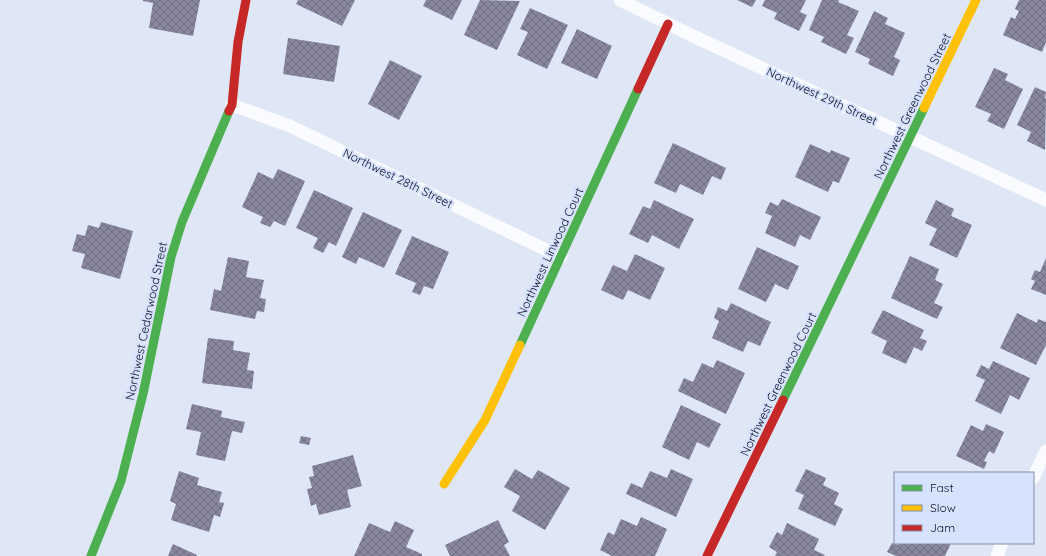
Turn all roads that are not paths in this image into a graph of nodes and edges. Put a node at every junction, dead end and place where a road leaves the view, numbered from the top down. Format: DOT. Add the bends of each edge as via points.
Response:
graph roads {
  1 [pos="246,0"];
  2 [pos="620,0"];
  3 [pos="976,0"];
  4 [pos="668,24"];
  5 [pos="232,105"];
  6 [pos="910,138"];
  7 [pos="1046,200"];
  8 [pos="869,222"];
  9 [pos="561,257"];
  10 [pos="1046,451"];
  11 [pos="1034,476"];
  12 [pos="444,484"];
  13 [pos="1002,544"];
  14 [pos="91,556"];
  15 [pos="707,556"];
  16 [pos="997,556"];
  1 -- 5 [label="street, Northwest Cedarwood Street" via="238,42"];
  2 -- 4 [label="street, Northwest 29th Street"];
  3 -- 6 [label="street, Northwest Greenwood Street"];
  4 -- 6 [label="street, Northwest 29th Street"];
  4 -- 9 [label="street, Northwest Linwood Court"];
  5 -- 9 [label="street, Northwest 28th Street" via="290,126"];
  5 -- 14 [label="street, Northwest Cedarwood Street" via="182,222 171,257 143,394 121,481"];
  6 -- 7 [label="street, Northwest 29th Street"];
  6 -- 8 [label="street, Northwest Greenwood Street"];
  8 -- 15 [label="street, Northwest Greenwood Court"];
  9 -- 12 [label="street, Northwest Linwood Court" via="485,420"];
  10 -- 11 [label="street"];
  13 -- 16 [label="street"];
}
